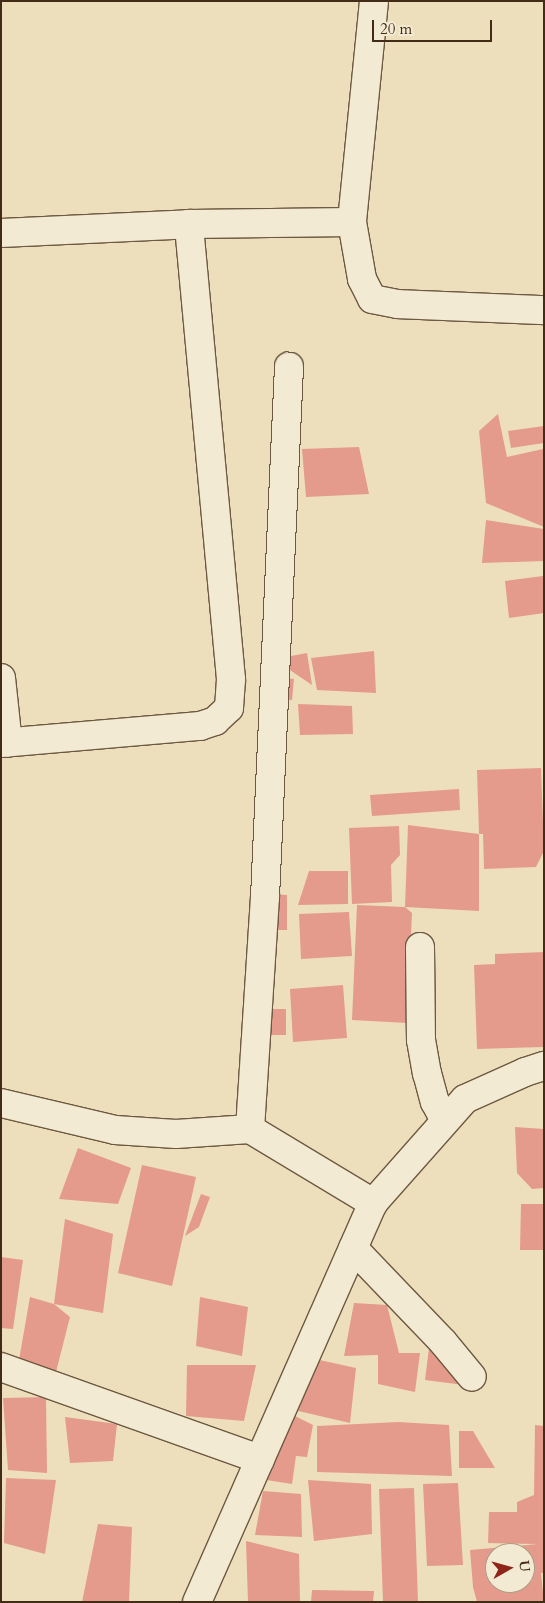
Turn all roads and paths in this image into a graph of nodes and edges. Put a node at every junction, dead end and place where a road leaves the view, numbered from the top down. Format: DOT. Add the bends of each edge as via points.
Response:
graph roads {
  1 [pos="374,1"];
  2 [pos="352,222"];
  3 [pos="189,224"];
  4 [pos="1,233"];
  5 [pos="544,310"];
  6 [pos="290,367"];
  7 [pos="1,678"];
  8 [pos="4,743"];
  9 [pos="420,948"];
  10 [pos="544,1066"];
  11 [pos="1,1103"];
  12 [pos="445,1121"];
  13 [pos="250,1129"];
  14 [pos="373,1203"];
  15 [pos="353,1248"];
  16 [pos="1,1367"];
  17 [pos="472,1377"];
  18 [pos="260,1459"];
  19 [pos="197,1602"];
  1 -- 2 [label="street"];
  2 -- 3 [label="street"];
  2 -- 5 [label="street" via="362,279 372,299 398,304"];
  3 -- 4 [label="street"];
  3 -- 8 [label="street" via="231,679 229,708 215,721 200,726"];
  6 -- 13 [label="street"];
  7 -- 8 [label="street"];
  9 -- 12 [label="street" via="422,1040 435,1102"];
  10 -- 12 [label="street" via="465,1100"];
  11 -- 13 [label="street" via="115,1130 176,1134"];
  12 -- 14 [label="street"];
  13 -- 14 [label="street"];
  14 -- 15 [label="street"];
  15 -- 17 [label="street"];
  15 -- 18 [label="street"];
  16 -- 18 [label="street"];
  18 -- 19 [label="street"];
}
